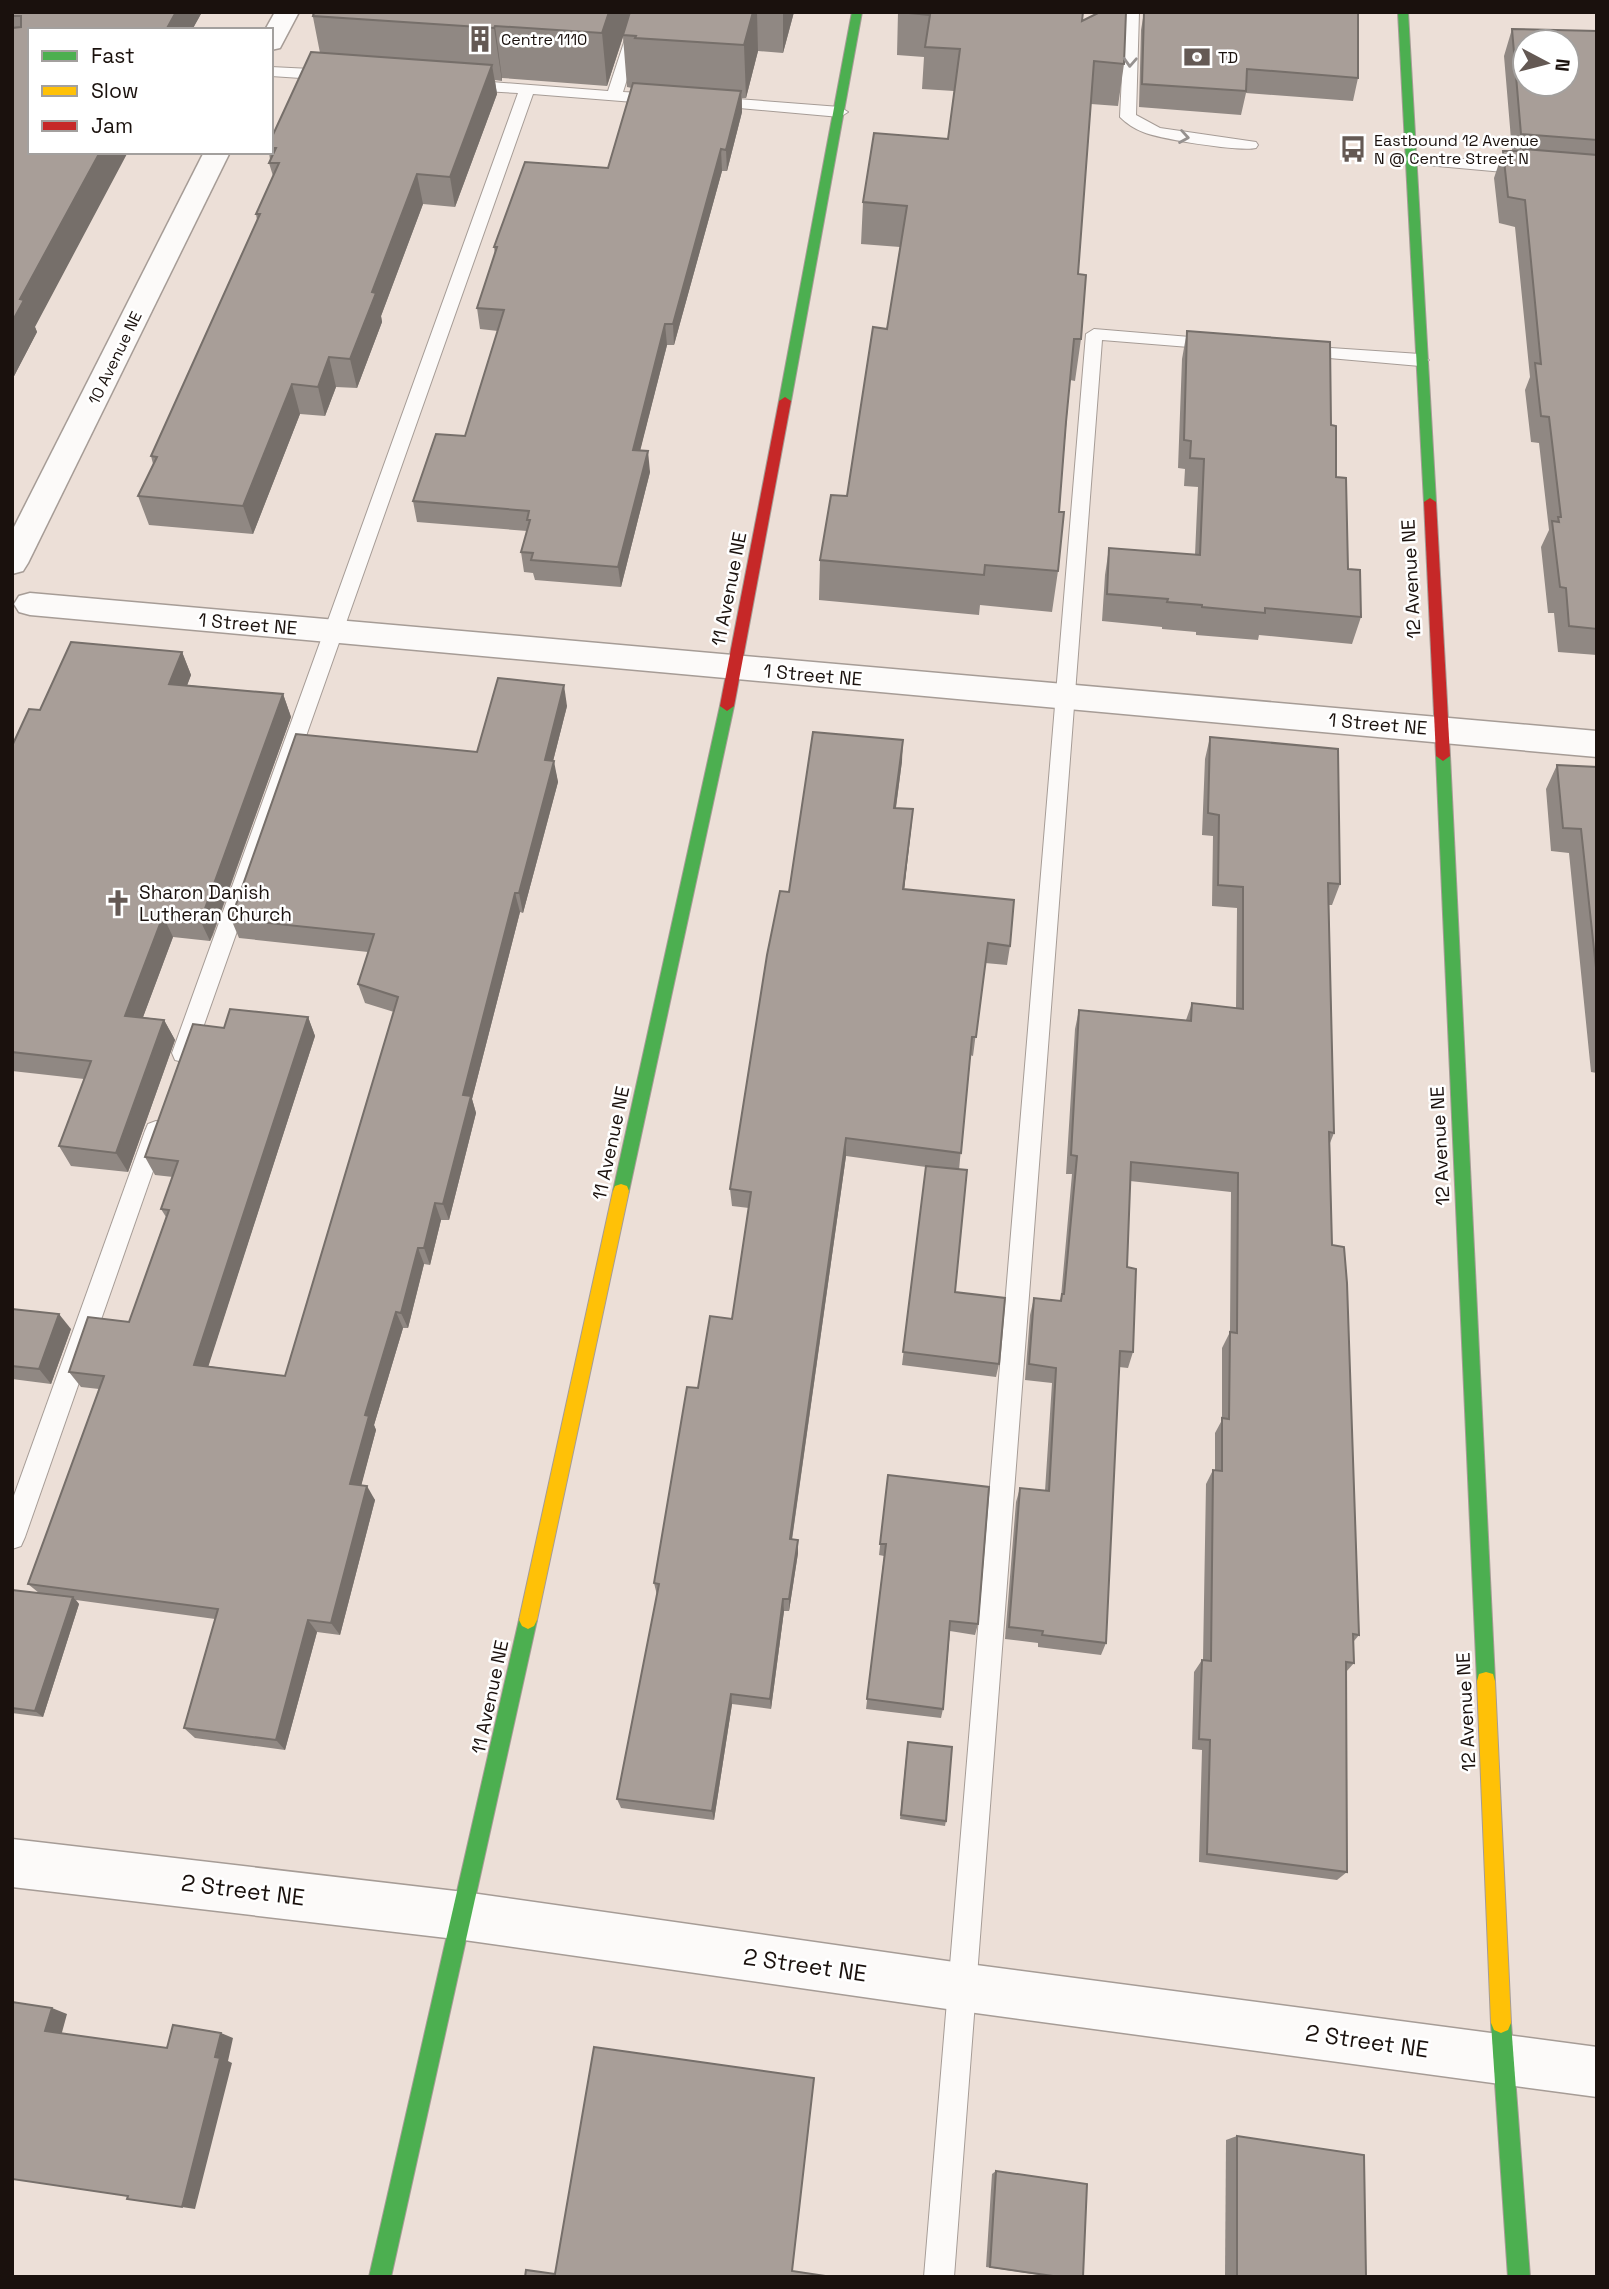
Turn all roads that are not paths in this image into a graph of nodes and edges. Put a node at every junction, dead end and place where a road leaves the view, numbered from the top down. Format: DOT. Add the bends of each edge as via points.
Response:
graph roads {
  1 [pos="286,12"];
  2 [pos="641,12"];
  3 [pos="857,12"];
  4 [pos="1132,12"];
  5 [pos="1403,12"];
  6 [pos="273,39"];
  7 [pos="273,71"];
  8 [pos="352,77"];
  9 [pos="446,84"];
  10 [pos="527,90"];
  11 [pos="614,96"];
  12 [pos="840,112"];
  13 [pos="1250,145"];
  14 [pos="216,154"];
  15 [pos="1410,160"];
  16 [pos="1546,171"];
  17 [pos="1230,345"];
  18 [pos="1285,350"];
  19 [pos="1420,360"];
  20 [pos="12,563"];
  21 [pos="12,575"];
  22 [pos="21,610"];
  23 [pos="332,631"];
  24 [pos="736,667"];
  25 [pos="1066,698"];
  26 [pos="1441,729"];
  27 [pos="1597,744"];
  28 [pos="178,1067"];
  29 [pos="165,1106"];
  30 [pos="12,1537"];
  31 [pos="12,1863"];
  32 [pos="464,1916"];
  33 [pos="961,1987"];
  34 [pos="1503,2059"];
  35 [pos="1597,2072"];
  36 [pos="380,2277"];
  37 [pos="939,2277"];
  38 [pos="1519,2277"];
  1 -- 6 [label="street"];
  2 -- 11 [label="lane"];
  3 -- 12 [label="street, 11 Avenue NE"];
  4 -- 13 [label="lane, one-way" via="1128,117 1158,132"];
  5 -- 15 [label="street, 12 Avenue NE"];
  7 -- 8 [label="lane"];
  9 -- 10 [label="lane"];
  10 -- 11 [label="lane"];
  10 -- 23 [label="lane"];
  11 -- 12 [label="lane"];
  12 -- 24 [label="street, 11 Avenue NE"];
  14 -- 20 [label="street, 10 Avenue NE"];
  15 -- 16 [label="lane"];
  15 -- 19 [label="street, 12 Avenue NE"];
  17 -- 25 [label="lane" via="1094,334"];
  18 -- 19 [label="lane"];
  19 -- 26 [label="street, 12 Avenue NE"];
  21 -- 22 [label="street" via="33,588"];
  22 -- 23 [label="street, 1 Street NE"];
  23 -- 24 [label="street, 1 Street NE"];
  23 -- 28 [label="lane"];
  24 -- 25 [label="street, 1 Street NE"];
  24 -- 32 [label="street, 11 Avenue NE"];
  25 -- 26 [label="street, 1 Street NE"];
  25 -- 33 [label="lane"];
  26 -- 27 [label="street, 1 Street NE"];
  26 -- 34 [label="street, 12 Avenue NE"];
  29 -- 30 [label="lane"];
  31 -- 32 [label="street, 2 Street NE"];
  32 -- 33 [label="street, 2 Street NE"];
  32 -- 36 [label="street, 11 Avenue NE"];
  33 -- 34 [label="street, 2 Street NE"];
  33 -- 37 [label="lane"];
  34 -- 35 [label="street, 2 Street NE"];
  34 -- 38 [label="street, 12 Avenue NE"];
}
